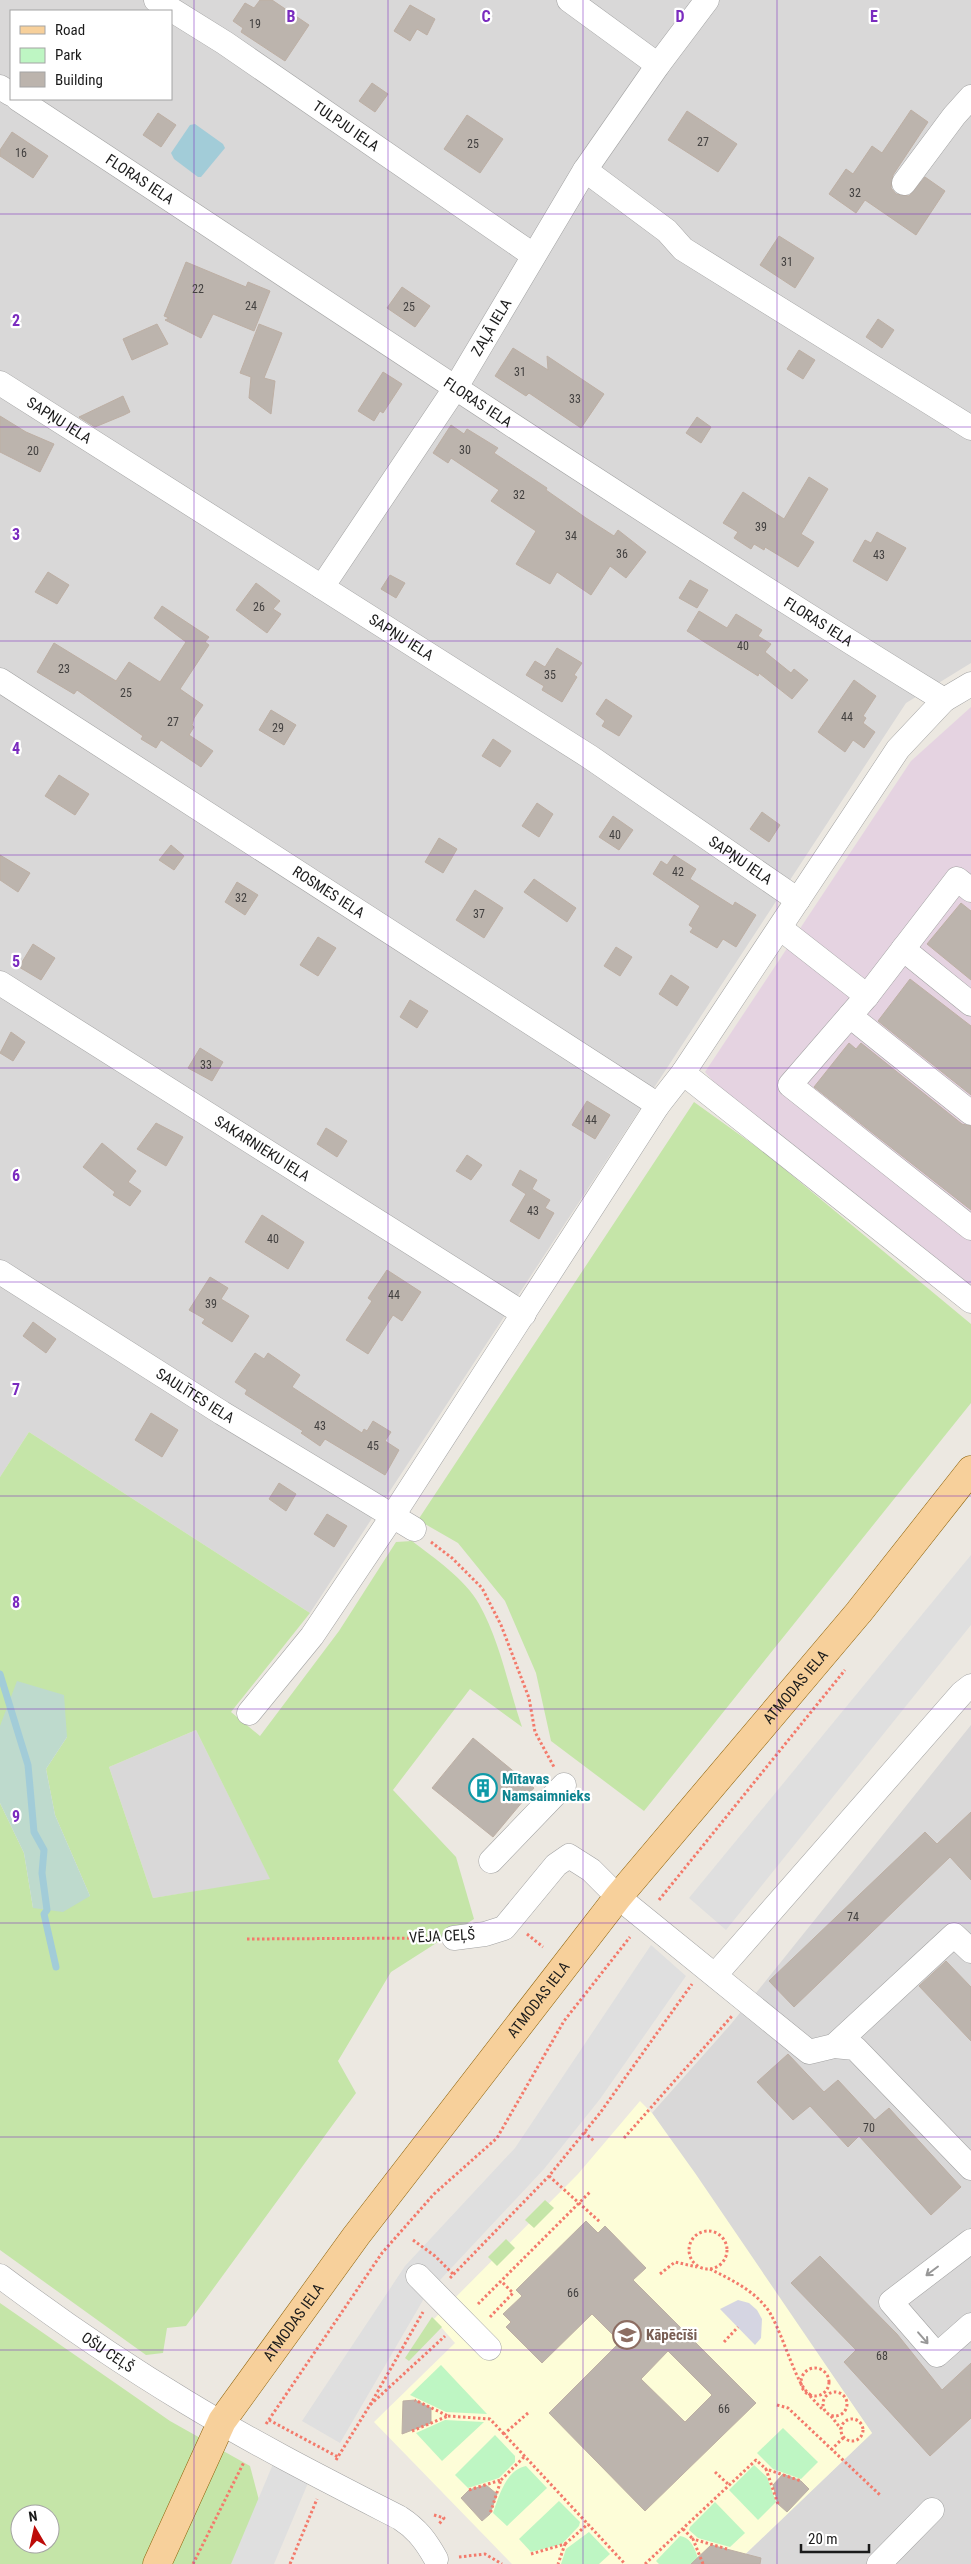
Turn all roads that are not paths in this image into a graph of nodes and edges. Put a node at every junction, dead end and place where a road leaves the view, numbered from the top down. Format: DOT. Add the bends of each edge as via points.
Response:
graph roads {
  1 [pos="156,0"];
  2 [pos="569,0"];
  3 [pos="707,0"];
  4 [pos="658,65"];
  5 [pos="971,98"];
  6 [pos="20,100"];
  7 [pos="585,170"];
  8 [pos="904,183"];
  9 [pos="532,256"];
  10 [pos="0,383"];
  11 [pos="456,386"];
  12 [pos="971,428"];
  13 [pos="322,587"];
  14 [pos="0,680"];
  15 [pos="971,684"];
  16 [pos="944,700"];
  17 [pos="971,890"];
  18 [pos="798,900"];
  19 [pos="780,928"];
  20 [pos="903,949"];
  21 [pos="0,983"];
  22 [pos="867,996"];
  23 [pos="971,1004"];
  24 [pos="850,1016"];
  25 [pos="683,1073"];
  26 [pos="658,1105"];
  27 [pos="971,1113"];
  28 [pos="971,1228"];
  29 [pos="0,1272"];
  30 [pos="971,1301"];
  31 [pos="524,1314"];
  32 [pos="971,1470"];
  33 [pos="392,1517"];
  34 [pos="414,1529"];
  35 [pos="971,1686"];
  36 [pos="250,1712"];
  37 [pos="564,1785"];
  38 [pos="491,1861"];
  39 [pos="618,1897"];
  40 [pos="454,1938"];
  41 [pos="971,1951"];
  42 [pos="713,1972"];
  43 [pos="834,2046"];
  44 [pos="971,2168"];
  45 [pos="971,2241"];
  46 [pos="0,2276"];
  47 [pos="418,2276"];
  48 [pos="971,2325"];
  49 [pos="489,2348"];
  50 [pos="222,2421"];
  51 [pos="932,2510"];
  52 [pos="436,2559"];
  53 [pos="157,2564"];
  54 [pos="879,2564"];
  1 -- 9 [label="street, TULPJU IELA" via="225,43"];
  2 -- 4 [label="street"];
  3 -- 4 [label="street, ZAĻĀ IELA"];
  4 -- 7 [label="street, ZAĻĀ IELA"];
  5 -- 8 [label="street"];
  6 -- 11 [label="street, FLORAS IELA"];
  7 -- 9 [label="street, ZAĻĀ IELA"];
  7 -- 12 [label="street" via="667,231 683,249"];
  9 -- 11 [label="street, ZAĻĀ IELA"];
  10 -- 13 [label="street, SAPŅU IELA"];
  11 -- 13 [label="street, ZAĻĀ IELA"];
  11 -- 16 [label="street, FLORAS IELA"];
  13 -- 18 [label="street, SAPŅU IELA" via="590,758"];
  14 -- 26 [label="street, ROSMES IELA"];
  15 -- 16 [label="street"];
  16 -- 18 [label="street" via="898,749"];
  17 -- 20 [label="street" via="957,879"];
  18 -- 19 [label="street"];
  19 -- 22 [label="street"];
  19 -- 25 [label="street"];
  20 -- 22 [label="street"];
  20 -- 23 [label="street"];
  21 -- 31 [label="street, SAKARNIEKU IELA"];
  22 -- 24 [label="street"];
  24 -- 27 [label="street"];
  24 -- 28 [label="street" via="790,1085"];
  25 -- 26 [label="street"];
  25 -- 30 [label="street"];
  26 -- 31 [label="street"];
  29 -- 33 [label="street, SAULĪTES IELA"];
  31 -- 33 [label="street"];
  32 -- 39 [label="main road, ATMODAS IELA" via="859,1612"];
  33 -- 34 [label="street, SAULĪTES IELA"];
  33 -- 36 [label="street" via="312,1636"];
  35 -- 42 [label="street"];
  37 -- 38 [label="street"];
  39 -- 40 [label="street, VĒJA CEĻŠ" via="591,1870 569,1856 556,1866 504,1928"];
  39 -- 42 [label="street"];
  39 -- 50 [label="main road, ATMODAS IELA" via="356,2236"];
  41 -- 43 [label="street" via="954,1935"];
  42 -- 43 [label="street" via="808,2052"];
  43 -- 44 [label="street" via="855,2048"];
  45 -- 48 [label="street, one-way" via="891,2302 937,2355"];
  46 -- 50 [label="street, OŠU CEĻŠ" via="78,2333 187,2403"];
  47 -- 49 [label="street"];
  50 -- 52 [label="street, OŠU CEĻŠ" via="400,2518 415,2528"];
  50 -- 53 [label="main road, ATMODAS IELA"];
  51 -- 54 [label="street"];
}
